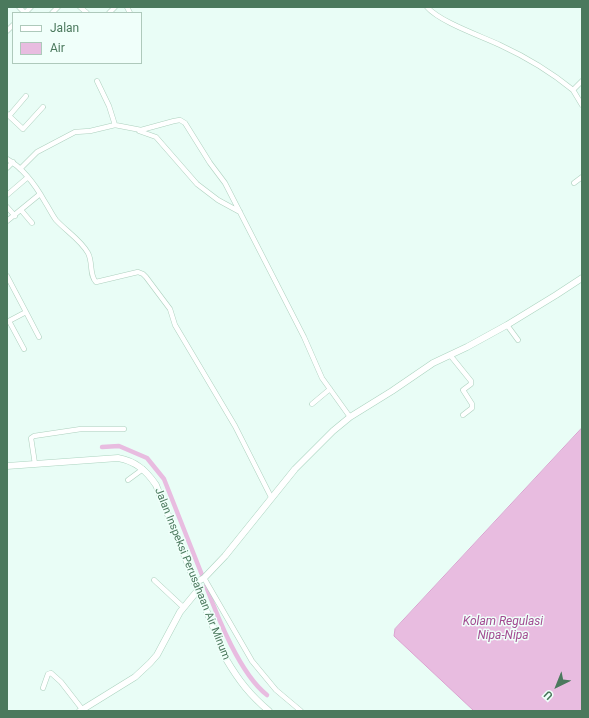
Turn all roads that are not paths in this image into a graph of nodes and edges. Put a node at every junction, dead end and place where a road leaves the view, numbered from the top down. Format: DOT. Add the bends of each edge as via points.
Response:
graph roads {
  1 [pos="428,7"];
  2 [pos="97,81"];
  3 [pos="582,81"];
  4 [pos="573,90"];
  5 [pos="26,96"];
  6 [pos="582,106"];
  7 [pos="43,107"];
  8 [pos="8,115"];
  9 [pos="115,125"];
  10 [pos="138,130"];
  11 [pos="7,159"];
  12 [pos="13,162"];
  13 [pos="7,168"];
  14 [pos="20,169"];
  15 [pos="582,177"];
  16 [pos="28,178"];
  17 [pos="574,183"];
  18 [pos="40,194"];
  19 [pos="7,195"];
  20 [pos="7,207"];
  21 [pos="21,210"];
  22 [pos="240,212"];
  23 [pos="15,216"];
  24 [pos="7,221"];
  25 [pos="32,223"];
  26 [pos="7,276"];
  27 [pos="582,278"];
  28 [pos="26,312"];
  29 [pos="8,321"];
  30 [pos="507,325"];
  31 [pos="40,337"];
  32 [pos="518,340"];
  33 [pos="24,349"];
  34 [pos="450,355"];
  35 [pos="330,389"];
  36 [pos="312,404"];
  37 [pos="463,415"];
  38 [pos="350,418"];
  39 [pos="124,429"];
  40 [pos="35,464"];
  41 [pos="7,466"];
  42 [pos="143,469"];
  43 [pos="128,480"];
  44 [pos="271,497"];
  45 [pos="204,578"];
  46 [pos="154,580"];
  47 [pos="195,583"];
  48 [pos="198,590"];
  49 [pos="183,607"];
  50 [pos="44,688"];
  51 [pos="81,710"];
  52 [pos="269,711"];
  53 [pos="301,711"];
  1 -- 4 [label="street" via="442,19 502,46 542,68"];
  2 -- 9 [label="street"];
  3 -- 4 [label="street"];
  4 -- 6 [label="street"];
  5 -- 8 [label="street"];
  7 -- 8 [label="street" via="22,129"];
  9 -- 10 [label="street"];
  9 -- 14 [label="street" via="71,134 37,152"];
  10 -- 22 [label="street" via="156,137 197,184"];
  10 -- 22 [label="street" via="180,120 185,123 225,183"];
  11 -- 12 [label="street"];
  12 -- 13 [label="street"];
  12 -- 14 [label="street"];
  14 -- 16 [label="street"];
  15 -- 17 [label="street"];
  16 -- 18 [label="street"];
  16 -- 19 [label="street"];
  18 -- 21 [label="street"];
  18 -- 44 [label="street" via="55,219 88,254 96,282 141,273 166,303 175,325 235,426"];
  20 -- 23 [label="street"];
  21 -- 23 [label="street"];
  21 -- 25 [label="street"];
  22 -- 35 [label="street" via="322,378"];
  23 -- 24 [label="street"];
  26 -- 28 [label="street"];
  27 -- 30 [label="street"];
  28 -- 29 [label="street"];
  28 -- 31 [label="street"];
  29 -- 33 [label="street"];
  30 -- 32 [label="street"];
  30 -- 34 [label="street"];
  34 -- 37 [label="street" via="471,381 463,390 472,408"];
  34 -- 38 [label="street" via="432,363"];
  35 -- 36 [label="street"];
  35 -- 38 [label="street"];
  38 -- 44 [label="street" via="320,444"];
  39 -- 40 [label="street" via="81,429 34,436 31,438"];
  40 -- 41 [label="street, Jalan Inspeksi Perusahaan Air Minum"];
  40 -- 42 [label="street, Jalan Inspeksi Perusahaan Air Minum" via="118,458 128,460"];
  42 -- 43 [label="street"];
  42 -- 47 [label="street, Jalan Inspeksi Perusahaan Air Minum" via="156,484"];
  44 -- 45 [label="street" via="225,556"];
  45 -- 47 [label="street"];
  45 -- 53 [label="street" via="252,661 276,690"];
  46 -- 49 [label="street"];
  47 -- 48 [label="street, Jalan Inspeksi Perusahaan Air Minum"];
  48 -- 49 [label="street"];
  48 -- 52 [label="street, Jalan Inspeksi Perusahaan Air Minum" via="234,673"];
  49 -- 51 [label="street" via="150,663 135,677"];
  50 -- 51 [label="street" via="51,673 61,682"];
}
